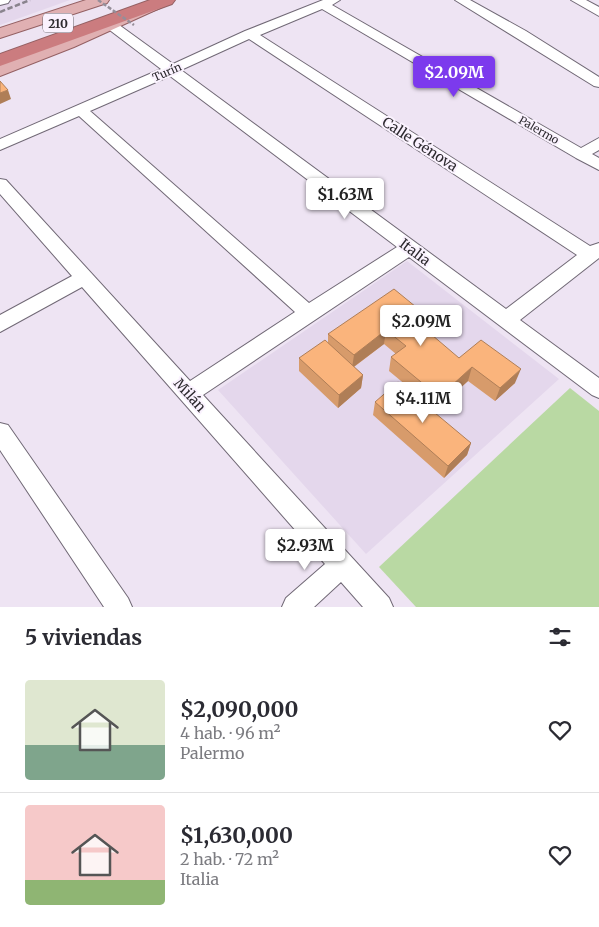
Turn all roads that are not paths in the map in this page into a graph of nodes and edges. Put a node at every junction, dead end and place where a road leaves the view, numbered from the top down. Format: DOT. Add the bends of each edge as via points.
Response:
graph roads {
  1 [pos="4,0"];
  2 [pos="102,0"];
  3 [pos="114,0"];
  4 [pos="166,0"];
  5 [pos="461,0"];
  6 [pos="577,0"];
  7 [pos="0,1"];
  8 [pos="328,2"];
  9 [pos="599,12"];
  10 [pos="111,25"];
  11 [pos="250,34"];
  12 [pos="0,46"];
  13 [pos="171,70"];
  14 [pos="0,71"];
  15 [pos="597,79"];
  16 [pos="81,110"];
  17 [pos="599,143"];
  18 [pos="0,144"];
  19 [pos="581,155"];
  20 [pos="599,166"];
  21 [pos="0,184"];
  22 [pos="409,248"];
  23 [pos="594,251"];
  24 [pos="84,278"];
  25 [pos="308,312"];
  26 [pos="506,320"];
  27 [pos="0,324"];
  28 [pos="599,389"];
  29 [pos="188,394"];
  30 [pos="0,432"];
  31 [pos="342,566"];
  32 [pos="119,607"];
  33 [pos="295,607"];
  34 [pos="380,607"];
  1 -- 7 [label="street"];
  2 -- 12 [label="main road" via="38,19"];
  3 -- 12 [label="highway, 210"];
  4 -- 10 [label="main road"];
  4 -- 12 [label="highway, 210" via="60,37"];
  5 -- 15 [label="street"];
  6 -- 9 [label="street"];
  8 -- 11 [label="street, Turín"];
  8 -- 19 [label="street, Palermo"];
  10 -- 13 [label="street, Italia"];
  10 -- 14 [label="main road"];
  11 -- 13 [label="street, Turín"];
  11 -- 23 [label="street, Calle Génova"];
  13 -- 16 [label="street, Turín"];
  13 -- 22 [label="street, Italia"];
  16 -- 18 [label="street, Turín"];
  16 -- 25 [label="street"];
  17 -- 19 [label="street"];
  19 -- 20 [label="street, Palermo"];
  21 -- 24 [label="street, Milán"];
  22 -- 25 [label="street"];
  22 -- 26 [label="street, Italia"];
  23 -- 26 [label="street"];
  24 -- 27 [label="street"];
  24 -- 29 [label="street, Milán"];
  25 -- 29 [label="street"];
  26 -- 28 [label="street, Italia"];
  29 -- 31 [label="street, Milán"];
  30 -- 32 [label="street"];
  31 -- 33 [label="street"];
  31 -- 34 [label="street, Milán"];
}
